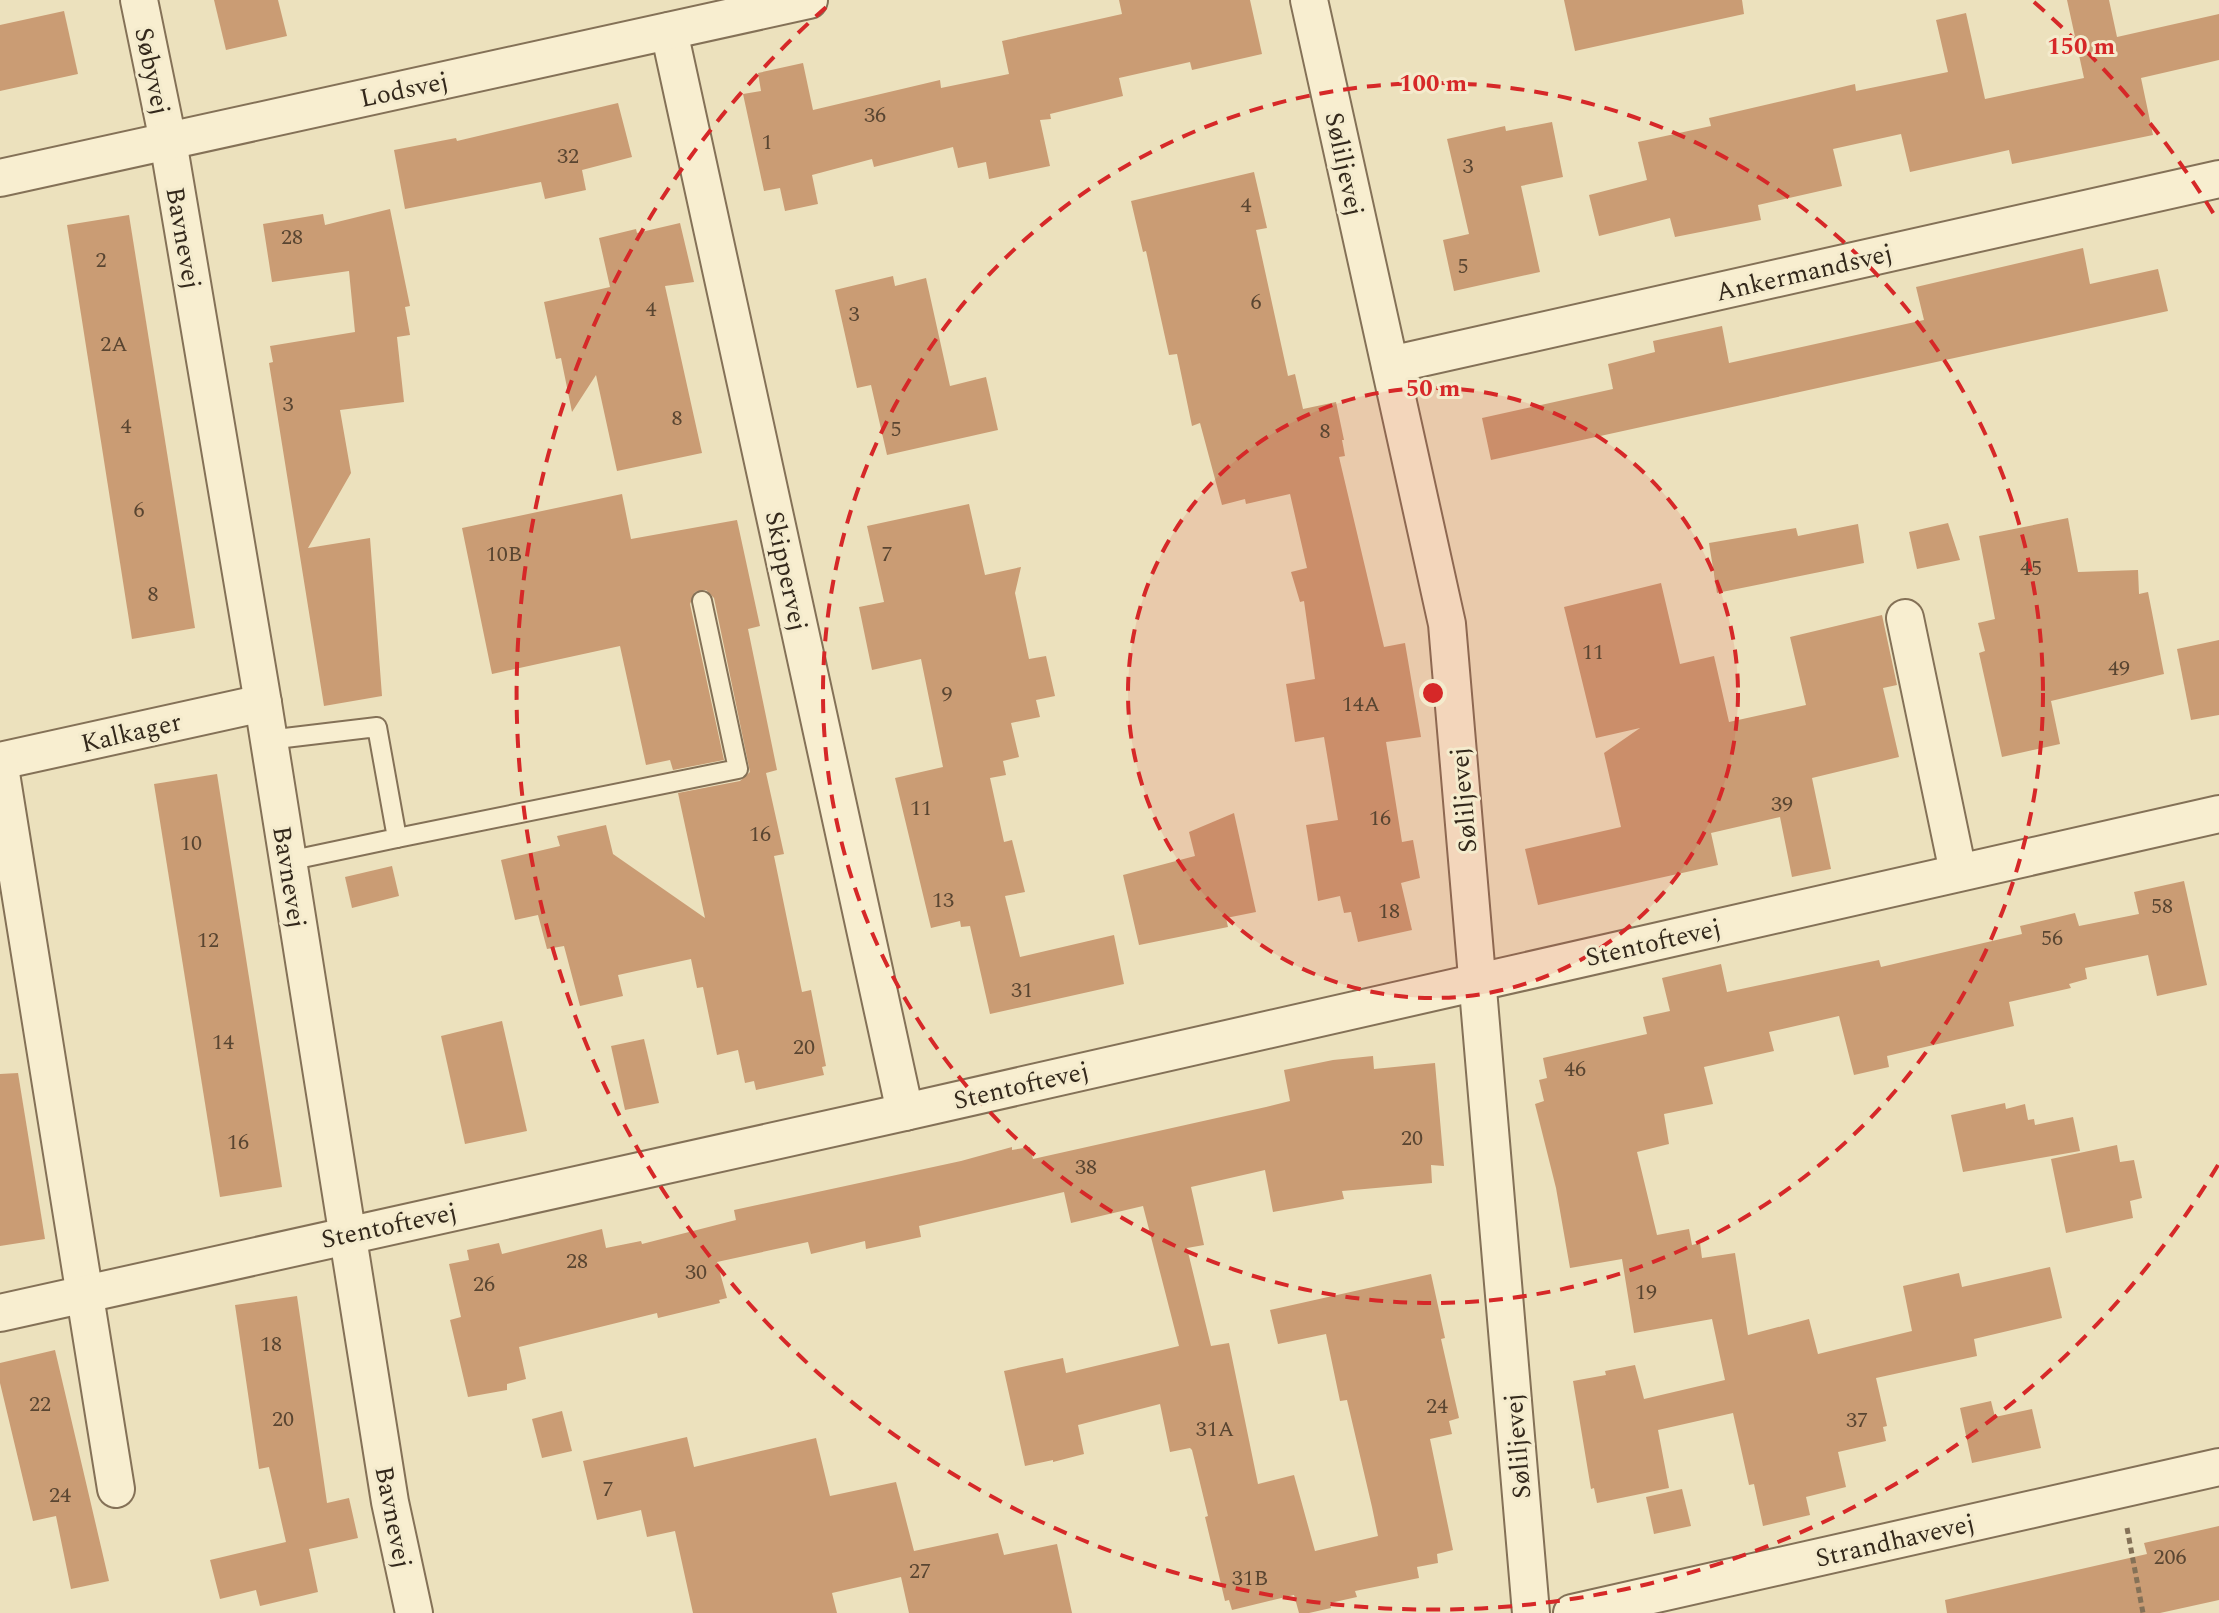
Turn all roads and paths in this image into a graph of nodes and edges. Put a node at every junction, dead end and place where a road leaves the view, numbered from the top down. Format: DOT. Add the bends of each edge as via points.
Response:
graph roads {
  1 [pos="139,0"];
  2 [pos="809,0"];
  3 [pos="1309,0"];
  4 [pos="669,31"];
  5 [pos="168,141"];
  6 [pos="0,178"];
  7 [pos="2219,179"];
  8 [pos="1390,365"];
  9 [pos="702,601"];
  10 [pos="1905,618"];
  11 [pos="263,703"];
  12 [pos="268,740"];
  13 [pos="0,761"];
  14 [pos="0,767"];
  15 [pos="2219,814"];
  16 [pos="397,838"];
  17 [pos="288,861"];
  18 [pos="1958,872"];
  19 [pos="1478,981"];
  20 [pos="905,1112"];
  21 [pos="346,1235"];
  22 [pos="84,1294"];
  23 [pos="0,1313"];
  24 [pos="2219,1467"];
  25 [pos="116,1489"];
  26 [pos="2120,1490"];
  27 [pos="414,1613"];
  28 [pos="1531,1613"];
  29 [pos="1572,1613"];
  30 [pos="2143,1613"];
  1 -- 5 [label="street, Søbyvej"];
  2 -- 4 [label="street, Lodsvej"];
  3 -- 8 [label="street, Søliljevej"];
  4 -- 5 [label="street, Lodsvej"];
  4 -- 20 [label="street, Skippervej"];
  5 -- 6 [label="street, Lodsvej"];
  5 -- 11 [label="street, Bavnevej"];
  7 -- 8 [label="street, Ankermandsvej"];
  8 -- 19 [label="street, Søliljevej" via="1447,624"];
  9 -- 16 [label="lane" via="738,769"];
  10 -- 18 [label="street"];
  11 -- 12 [label="street, Bavnevej"];
  11 -- 13 [label="street, Kalkager"];
  12 -- 16 [label="lane" via="377,727"];
  12 -- 17 [label="street, Bavnevej"];
  14 -- 22 [label="street"];
  15 -- 18 [label="street, Stentoftevej"];
  16 -- 17 [label="lane"];
  17 -- 21 [label="street, Bavnevej"];
  18 -- 19 [label="street, Stentoftevej"];
  19 -- 20 [label="street, Stentoftevej"];
  19 -- 28 [label="street, Søliljevej"];
  20 -- 21 [label="street, Stentoftevej"];
  21 -- 22 [label="street, Stentoftevej"];
  21 -- 27 [label="street, Bavnevej"];
  22 -- 23 [label="street, Stentoftevej"];
  22 -- 25 [label="street"];
  24 -- 26 [label="street, Strandhavevej"];
  26 -- 29 [label="street, Strandhavevej"];
  26 -- 30 [label="path"];
}
